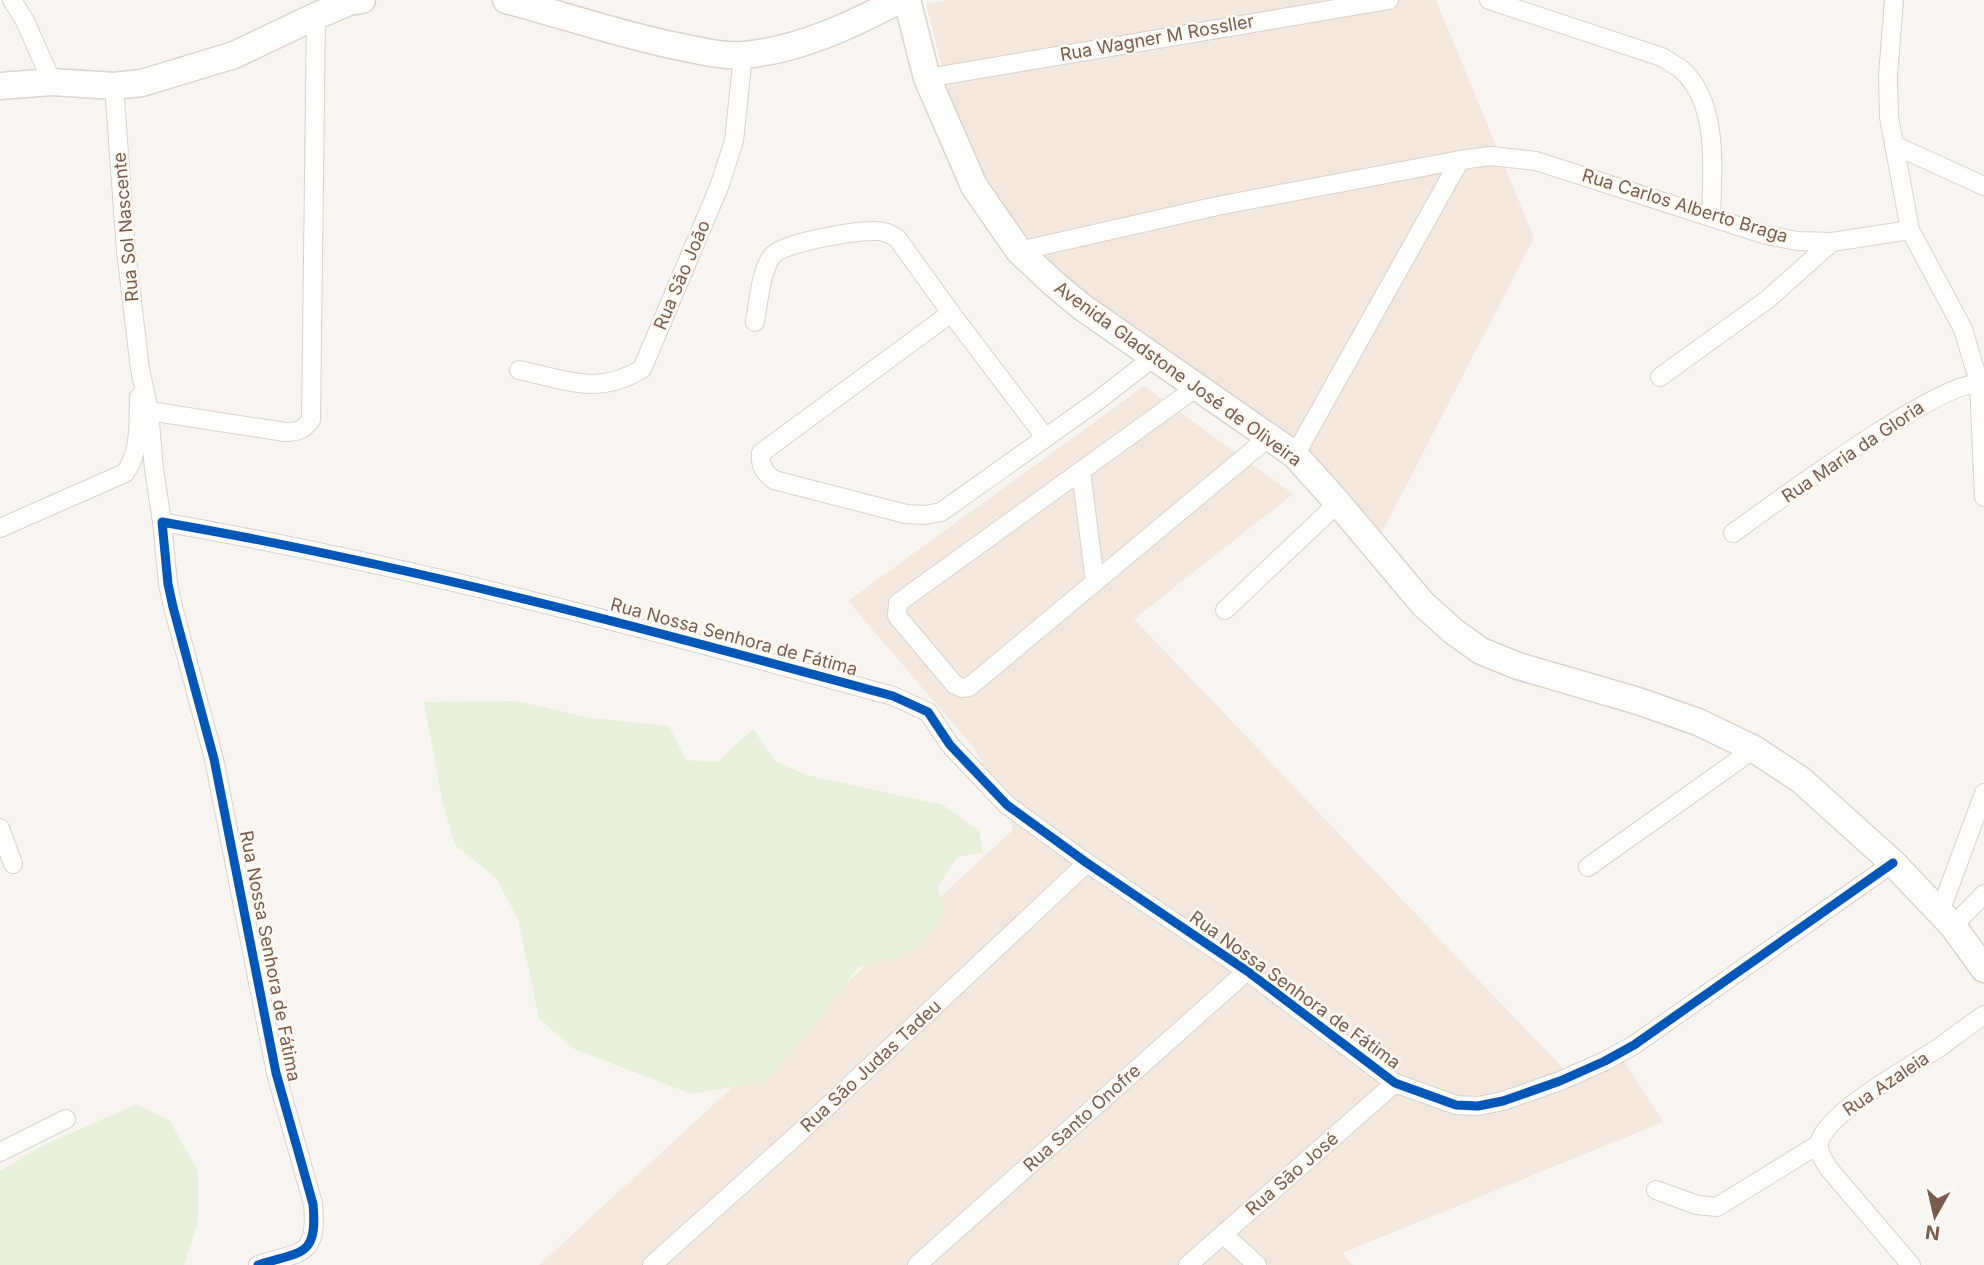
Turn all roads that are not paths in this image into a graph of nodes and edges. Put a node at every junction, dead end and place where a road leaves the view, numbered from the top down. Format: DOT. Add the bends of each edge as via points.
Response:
graph roads {
  1 [pos="12,0"];
  2 [pos="362,0"];
  3 [pos="506,0"];
  4 [pos="900,0"];
  5 [pos="907,0"];
  6 [pos="1389,0"];
  7 [pos="1489,0"];
  8 [pos="1894,0"];
  9 [pos="316,16"];
  10 [pos="743,55"];
  11 [pos="927,78"];
  12 [pos="52,82"];
  13 [pos="0,86"];
  14 [pos="114,86"];
  15 [pos="1894,145"];
  16 [pos="1460,160"];
  17 [pos="1984,186"];
  18 [pos="1711,217"];
  19 [pos="1910,230"];
  20 [pos="1832,242"];
  21 [pos="1020,251"];
  22 [pos="951,313"];
  23 [pos="755,322"];
  24 [pos="1154,357"];
  25 [pos="140,369"];
  26 [pos="519,370"];
  27 [pos="1660,377"];
  28 [pos="1982,384"];
  29 [pos="1198,387"];
  30 [pos="149,411"];
  31 [pos="1045,437"];
  32 [pos="1269,437"];
  33 [pos="1294,455"];
  34 [pos="1081,471"];
  35 [pos="1984,497"];
  36 [pos="1338,503"];
  37 [pos="162,522"];
  38 [pos="0,528"];
  39 [pos="1733,533"];
  40 [pos="1095,582"];
  41 [pos="1225,610"];
  42 [pos="1754,749"];
  43 [pos="1984,793"];
  44 [pos="0,828"];
  45 [pos="1087,863"];
  46 [pos="1893,863"];
  47 [pos="13,864"];
  48 [pos="1588,867"];
  49 [pos="1984,894"];
  50 [pos="1947,919"];
  51 [pos="1984,969"];
  52 [pos="1247,971"];
  53 [pos="1984,1014"];
  54 [pos="1395,1083"];
  55 [pos="66,1119"];
  56 [pos="1819,1144"];
  57 [pos="0,1153"];
  58 [pos="1656,1190"];
  59 [pos="1223,1234"];
  60 [pos="258,1265"];
  61 [pos="652,1265"];
  62 [pos="917,1265"];
  63 [pos="1188,1265"];
  64 [pos="1257,1265"];
  65 [pos="1911,1265"];
  1 -- 12 [label="street"];
  2 -- 9 [label="main road"];
  3 -- 10 [label="main road" via="635,37"];
  4 -- 10 [label="main road" via="787,47"];
  5 -- 11 [label="main road, Avenida Gladstone José de Oliveira"];
  6 -- 11 [label="street, Rua Wagner M Rossller"];
  7 -- 18 [label="street" via="1653,53 1681,70 1694,85 1710,131"];
  8 -- 15 [label="street" via="1888,76"];
  9 -- 14 [label="main road" via="234,55 142,83"];
  9 -- 30 [label="street" via="311,420 297,432 285,432"];
  10 -- 26 [label="street, Rua São João" via="734,141 642,369 597,386"];
  11 -- 21 [label="main road, Avenida Gladstone José de Oliveira" via="974,186"];
  12 -- 13 [label="main road"];
  12 -- 14 [label="main road"];
  14 -- 25 [label="street, Rua Sol Nascente"];
  15 -- 17 [label="street"];
  15 -- 19 [label="street"];
  16 -- 18 [label="street, Rua Carlos Alberto Braga" via="1490,156 1536,161"];
  16 -- 21 [label="street, Rua Carlos Alberto Braga" via="1217,206"];
  16 -- 33 [label="street"];
  18 -- 20 [label="street, Rua Carlos Alberto Braga" via="1766,235"];
  19 -- 20 [label="street, Rua Carlos Alberto Braga"];
  19 -- 28 [label="street" via="1963,329"];
  20 -- 27 [label="street" via="1768,299"];
  21 -- 24 [label="main road, Avenida Gladstone José de Oliveira" via="1082,307"];
  22 -- 23 [label="street" via="897,238 875,231 843,233 774,254 766,266"];
  22 -- 31 [label="street"];
  22 -- 31 [label="street" via="761,453 765,472 774,480 924,515 941,512"];
  24 -- 29 [label="main road, Avenida Gladstone José de Oliveira"];
  24 -- 31 [label="street"];
  25 -- 30 [label="street, Rua Sol Nascente"];
  25 -- 38 [label="street, Rua Sol Nascente" via="137,446 125,473"];
  28 -- 35 [label="street"];
  28 -- 39 [label="street, Rua Maria da Gloria" via="1914,409"];
  29 -- 32 [label="main road, Avenida Gladstone José de Oliveira"];
  29 -- 34 [label="street"];
  30 -- 37 [label="street, Rua Sol Nascente"];
  32 -- 33 [label="main road, Avenida Gladstone José de Oliveira"];
  32 -- 40 [label="street"];
  33 -- 36 [label="main road, Avenida Gladstone José de Oliveira"];
  34 -- 40 [label="street"];
  34 -- 40 [label="street" via="898,603 896,613 955,685 970,687"];
  36 -- 41 [label="street"];
  36 -- 42 [label="main road, Avenida Gladstone José de Oliveira" via="1423,604 1481,651 1698,722"];
  37 -- 45 [label="street, Rua Nossa Senhora de Fátima" via="394,567 893,696 928,712 950,745 1007,805"];
  37 -- 60 [label="street, Rua Nossa Senhora de Fátima" via="168,584 214,760 276,1073 313,1204 312,1242 299,1255"];
  42 -- 46 [label="main road, Avenida Gladstone José de Oliveira" via="1801,780"];
  42 -- 48 [label="street"];
  43 -- 50 [label="street"];
  44 -- 47 [label="street"];
  45 -- 52 [label="street, Rua Nossa Senhora de Fátima"];
  45 -- 61 [label="street, Rua São Judas Tadeu"];
  46 -- 50 [label="main road, Avenida Gladstone José de Oliveira"];
  46 -- 54 [label="street, Rua Nossa Senhora de Fátima" via="1674,1019 1605,1061 1503,1101 1478,1106 1456,1105"];
  49 -- 50 [label="street"];
  50 -- 51 [label="main road, Avenida Gladstone José de Oliveira"];
  52 -- 54 [label="street, Rua Nossa Senhora de Fátima"];
  52 -- 62 [label="street, Rua Santo Onofre"];
  53 -- 56 [label="street, Rua Azaleia" via="1851,1105 1834,1120"];
  54 -- 59 [label="street, Rua São José"];
  55 -- 57 [label="street"];
  56 -- 58 [label="street" via="1717,1207 1696,1205"];
  56 -- 65 [label="street" via="1829,1169"];
  59 -- 63 [label="street, Rua São José"];
  59 -- 64 [label="street"];
}
